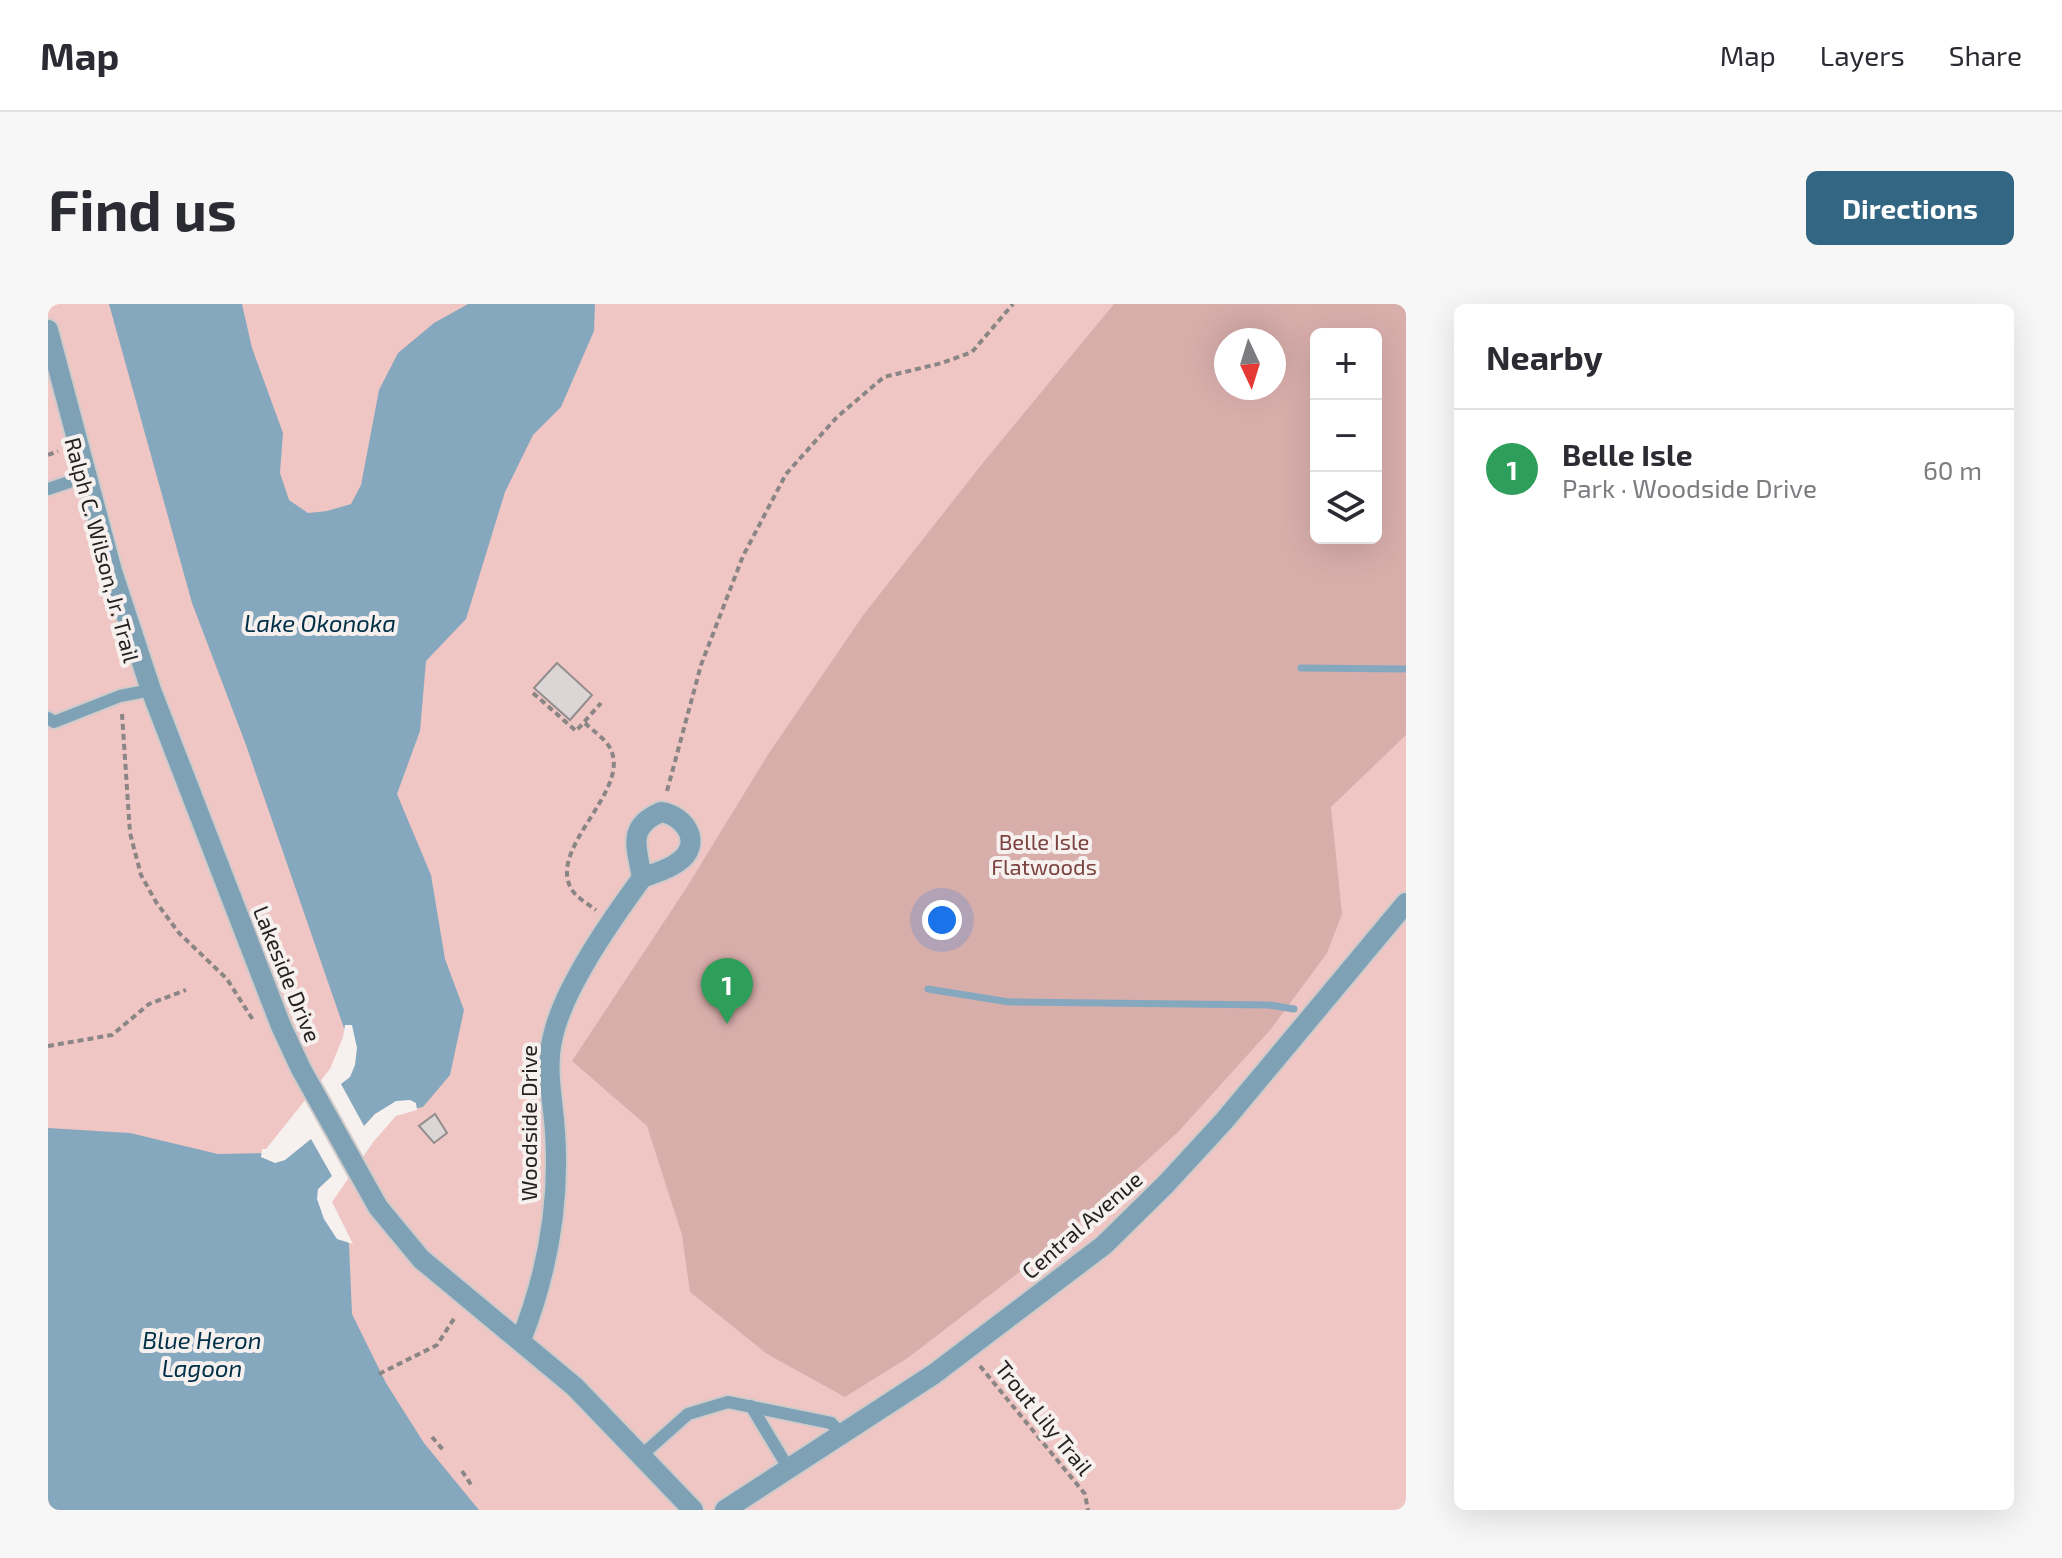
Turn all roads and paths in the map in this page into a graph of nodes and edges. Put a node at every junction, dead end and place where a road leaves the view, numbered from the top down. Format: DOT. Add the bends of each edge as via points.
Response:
graph roads {
  1 [pos="1013,304"];
  2 [pos="48,330"];
  3 [pos="55,439"];
  4 [pos="58,451"];
  5 [pos="48,455"];
  6 [pos="87,476"];
  7 [pos="66,482"];
  8 [pos="48,489"];
  9 [pos="151,690"];
  10 [pos="533,693"];
  11 [pos="120,696"];
  12 [pos="601,703"];
  13 [pos="50,722"];
  14 [pos="585,723"];
  15 [pos="661,812"];
  16 [pos="642,878"];
  17 [pos="1406,903"];
  18 [pos="610,921"];
  19 [pos="186,990"];
  20 [pos="258,1029"];
  21 [pos="48,1046"];
  22 [pos="455,1317"];
  23 [pos="521,1340"];
  24 [pos="968,1350"];
  25 [pos="379,1374"];
  26 [pos="751,1406"];
  27 [pos="842,1434"];
  28 [pos="432,1437"];
  29 [pos="444,1451"];
  30 [pos="642,1455"];
  31 [pos="789,1469"];
  32 [pos="462,1471"];
  33 [pos="472,1486"];
  34 [pos="693,1510"];
  35 [pos="725,1510"];
  36 [pos="1088,1510"];
  1 -- 15 [label="path" via="972,352 884,377 837,417 786,474 743,556 701,665"];
  2 -- 6 [label="street, Lakeside Drive"];
  3 -- 4 [label="path, Ralph C. Wilson, Jr. Trail"];
  4 -- 5 [label="path"];
  4 -- 7 [label="path, Ralph C. Wilson, Jr. Trail"];
  6 -- 7 [label="lane"];
  6 -- 9 [label="street, Lakeside Drive"];
  7 -- 8 [label="lane"];
  9 -- 11 [label="lane"];
  9 -- 23 [label="street, Lakeside Drive" via="281,1026 378,1207 421,1259"];
  10 -- 14 [label="path" via="576,731"];
  11 -- 13 [label="lane"];
  11 -- 20 [label="path, Ralph C. Wilson, Jr. Trail" via="130,833 141,875 179,933 237,992"];
  12 -- 14 [label="path"];
  14 -- 18 [label="path" via="610,746 614,771 579,838 567,867 568,880 573,892"];
  15 -- 16 [label="street" via="643,822 636,836"];
  15 -- 16 [label="street, Woodside Drive" via="686,825 689,848 681,861"];
  16 -- 18 [label="street, Woodside Drive"];
  17 -- 24 [label="street, Central Avenue" via="1166,1184 1104,1245"];
  18 -- 23 [label="street, Woodside Drive" via="565,1001 553,1036 552,1230 538,1297"];
  19 -- 21 [label="path" via="149,1004 112,1035"];
  22 -- 25 [label="path" via="437,1345"];
  23 -- 30 [label="street, Lakeside Drive"];
  24 -- 27 [label="street, Central Avenue"];
  24 -- 36 [label="path, Trout Lily Trail" via="1085,1494"];
  26 -- 27 [label="lane" via="831,1423"];
  26 -- 30 [label="lane" via="728,1402 688,1414"];
  26 -- 31 [label="lane"];
  27 -- 31 [label="street, Central Avenue"];
  28 -- 29 [label="path"];
  30 -- 34 [label="street, Lakeside Drive"];
  31 -- 35 [label="street, Central Avenue"];
  32 -- 33 [label="path"];
}
